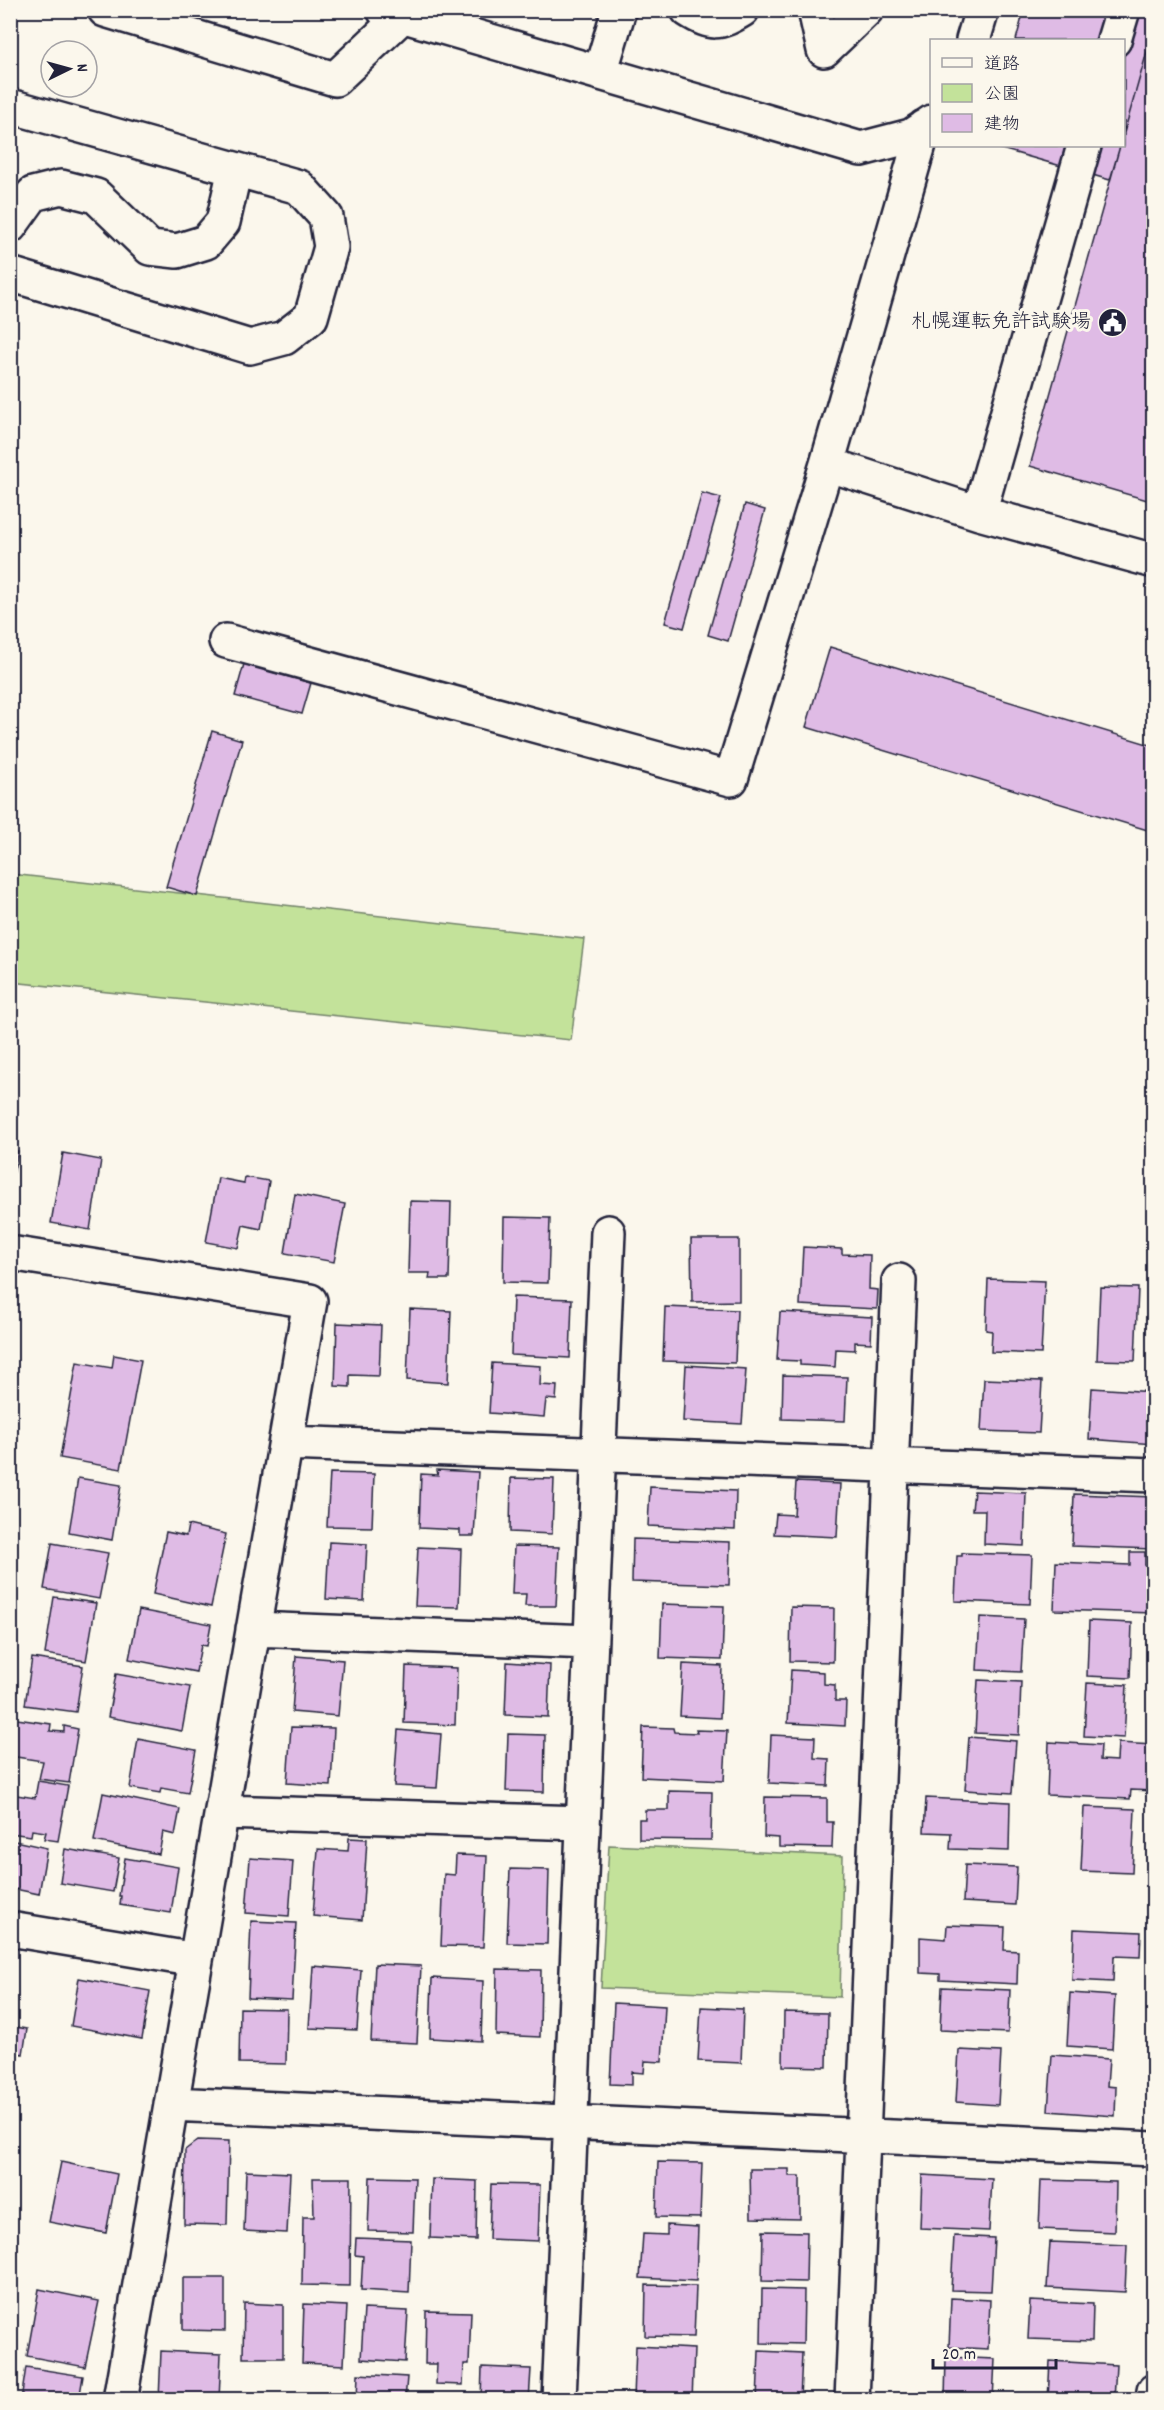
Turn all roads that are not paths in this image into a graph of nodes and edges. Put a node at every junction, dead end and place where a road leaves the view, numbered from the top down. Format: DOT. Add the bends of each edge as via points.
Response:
graph roads {
  1 [pos="105,10"];
  2 [pos="620,10"];
  3 [pos="688,10"];
  4 [pos="742,10"];
  5 [pos="815,10"];
  6 [pos="866,10"];
  7 [pos="1123,10"];
  8 [pos="393,13"];
  9 [pos="438,18"];
  10 [pos="1114,39"];
  11 [pos="600,73"];
  12 [pos="10,106"];
  13 [pos="928,124"];
  14 [pos="1084,147"];
  15 [pos="235,169"];
  16 [pos="10,226"];
  17 [pos="10,274"];
  18 [pos="827,464"];
  19 [pos="979,513"];
  20 [pos="1154,561"];
  21 [pos="226,641"];
  22 [pos="608,1232"];
  23 [pos="10,1253"];
  24 [pos="899,1281"];
  25 [pos="286,1443"];
  26 [pos="598,1454"];
  27 [pos="891,1466"];
  28 [pos="1154,1475"];
  29 [pos="253,1629"];
  30 [pos="590,1642"];
  31 [pos="222,1812"];
  32 [pos="583,1823"];
  33 [pos="10,1929"];
  34 [pos="196,1960"];
  35 [pos="171,2104"];
  36 [pos="570,2122"];
  37 [pos="863,2136"];
  38 [pos="1154,2149"];
  39 [pos="1154,2391"];
  40 [pos="120,2400"];
  41 [pos="559,2400"];
  42 [pos="852,2400"];
  43 [pos="1153,2400"];
  1 -- 8 [label="street" via="335,79"];
  2 -- 11 [label="street"];
  3 -- 4 [label="street" via="704,21 723,22"];
  5 -- 6 [label="street" via="824,50"];
  7 -- 10 [label="street"];
  8 -- 9 [label="street"];
  9 -- 11 [label="street"];
  11 -- 13 [label="street" via="861,150 911,136"];
  12 -- 15 [label="street"];
  13 -- 18 [label="street"];
  14 -- 19 [label="street"];
  15 -- 16 [label="street" via="224,222 206,242 177,251 150,248 96,196 61,187 33,194"];
  15 -- 17 [label="street" via="299,187 326,217 331,247 311,317 284,338 250,347"];
  18 -- 19 [label="street"];
  18 -- 21 [label="street" via="731,779"];
  19 -- 20 [label="street"];
  22 -- 26 [label="street"];
  23 -- 25 [label="street" via="310,1301"];
  24 -- 27 [label="street"];
  25 -- 26 [label="street"];
  25 -- 29 [label="street"];
  26 -- 27 [label="street"];
  26 -- 30 [label="street"];
  27 -- 28 [label="street"];
  27 -- 37 [label="street"];
  29 -- 30 [label="street"];
  29 -- 31 [label="street"];
  30 -- 32 [label="street"];
  31 -- 32 [label="street"];
  31 -- 34 [label="street"];
  32 -- 36 [label="street"];
  33 -- 34 [label="street"];
  34 -- 35 [label="street"];
  35 -- 36 [label="street"];
  35 -- 40 [label="street"];
  36 -- 37 [label="street"];
  36 -- 41 [label="street"];
  37 -- 38 [label="street"];
  37 -- 42 [label="street"];
  39 -- 43 [label="street"];
}
